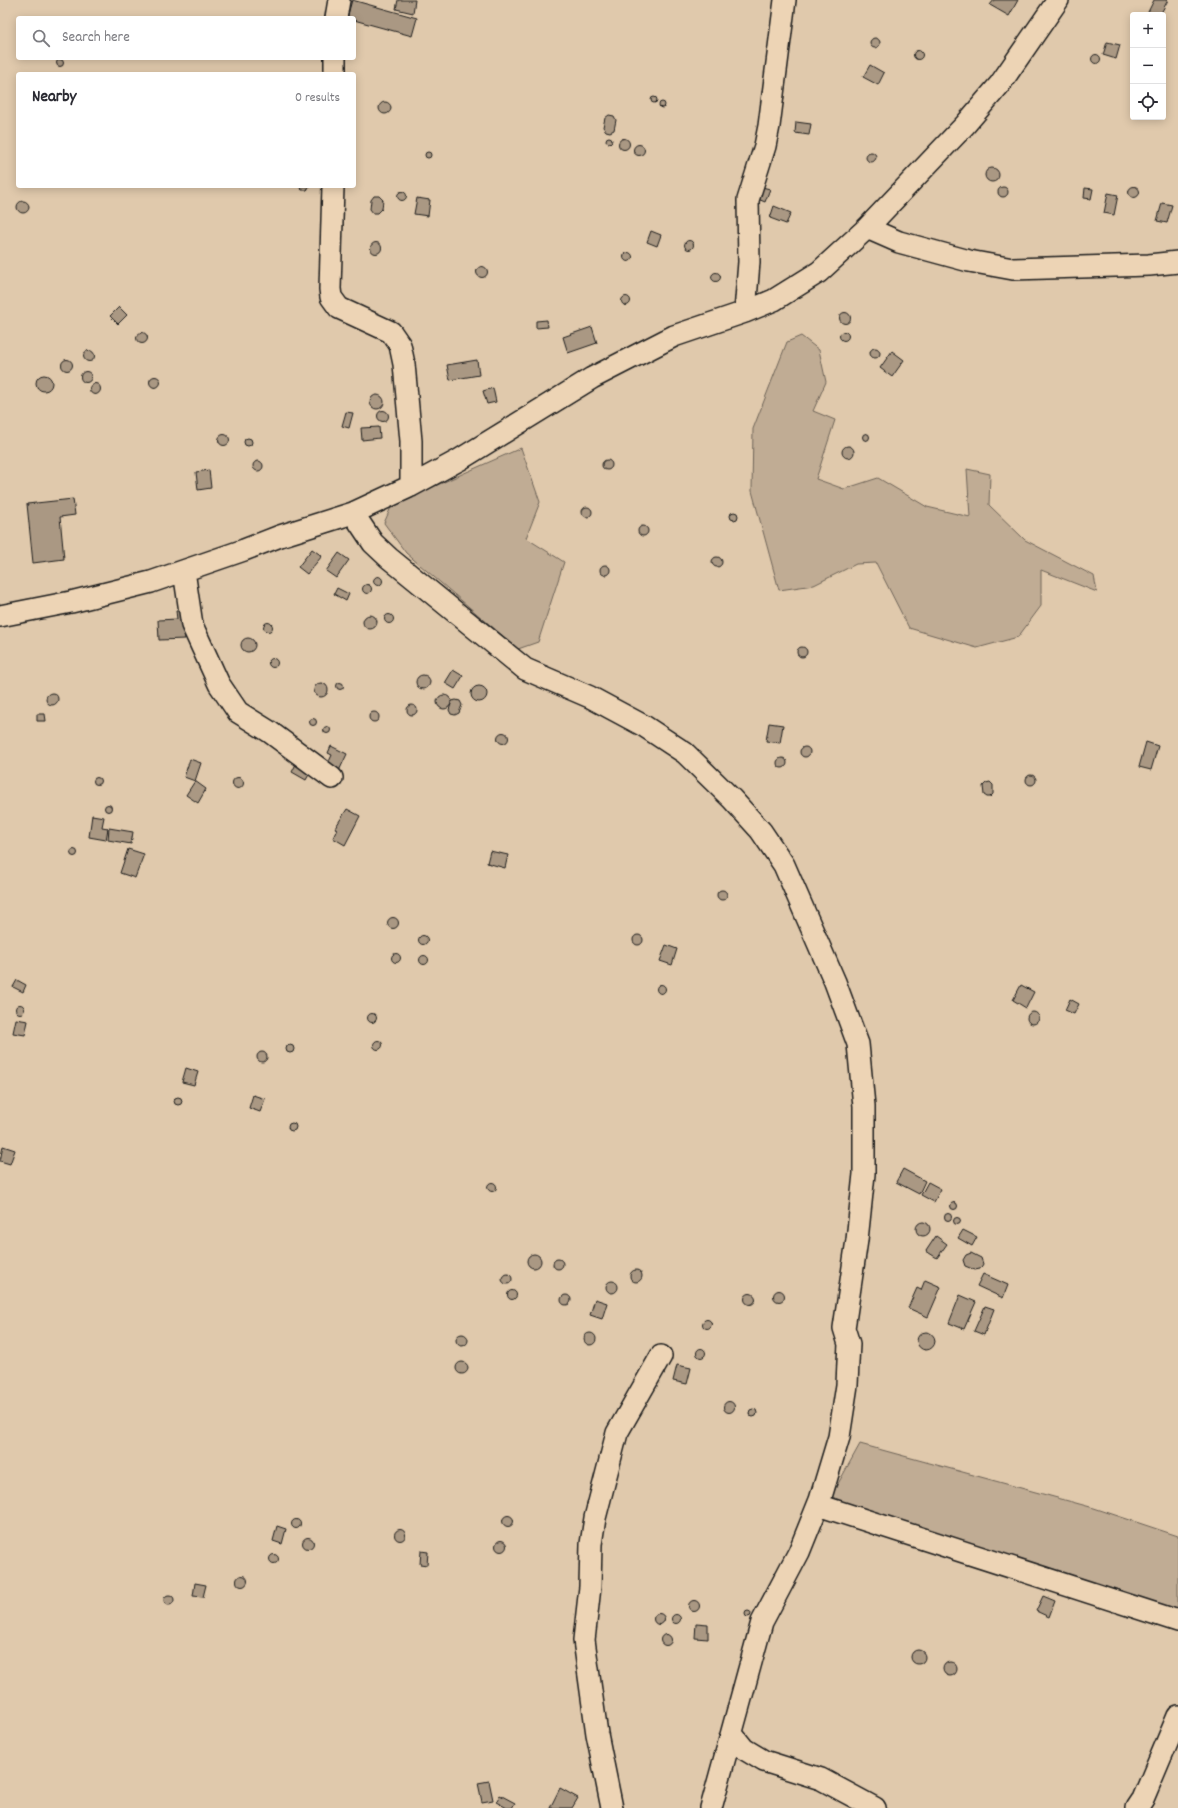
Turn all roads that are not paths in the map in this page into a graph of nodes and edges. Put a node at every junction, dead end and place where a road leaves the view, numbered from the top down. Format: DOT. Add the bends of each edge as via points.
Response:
graph roads {
  1 [pos="339,0"];
  2 [pos="785,0"];
  3 [pos="1058,0"];
  4 [pos="336,16"];
  5 [pos="335,60"];
  6 [pos="335,72"];
  7 [pos="333,188"];
  8 [pos="867,228"];
  9 [pos="1178,262"];
  10 [pos="745,312"];
  11 [pos="411,486"];
  12 [pos="353,513"];
  13 [pos="184,571"];
  14 [pos="0,616"];
  15 [pos="332,778"];
  16 [pos="661,1356"];
  17 [pos="818,1505"];
  18 [pos="1178,1621"];
  19 [pos="1178,1716"];
  20 [pos="732,1734"];
  21 [pos="612,1808"];
  22 [pos="711,1808"];
  23 [pos="875,1808"];
  24 [pos="1137,1808"];
  1 -- 4 [label="street"];
  2 -- 10 [label="street" via="769,126 748,200 749,262"];
  3 -- 8 [label="street" via="995,90"];
  5 -- 6 [label="street"];
  7 -- 11 [label="street" via="331,297 339,308 391,332 400,345 411,441"];
  8 -- 9 [label="street" via="899,242 969,261 1014,269"];
  8 -- 10 [label="street" via="819,272 774,300"];
  10 -- 11 [label="street" via="674,336 592,378 459,460"];
  11 -- 12 [label="street"];
  12 -- 13 [label="street"];
  12 -- 17 [label="street" via="373,543 389,558 524,669 590,697 644,726 685,753 762,831 784,865 835,982 858,1044 864,1106 864,1174 844,1328 849,1344 847,1385 839,1437"];
  13 -- 14 [label="street" via="91,597"];
  13 -- 15 [label="street" via="192,625 219,684 238,712 270,732"];
  16 -- 21 [label="street" via="617,1433 595,1518 591,1544 590,1587 584,1640 597,1734"];
  17 -- 18 [label="street"];
  17 -- 20 [label="street" via="799,1552 762,1622"];
  19 -- 24 [label="street"];
  20 -- 22 [label="street"];
  20 -- 23 [label="street" via="744,1749 764,1761 821,1779"];
}
